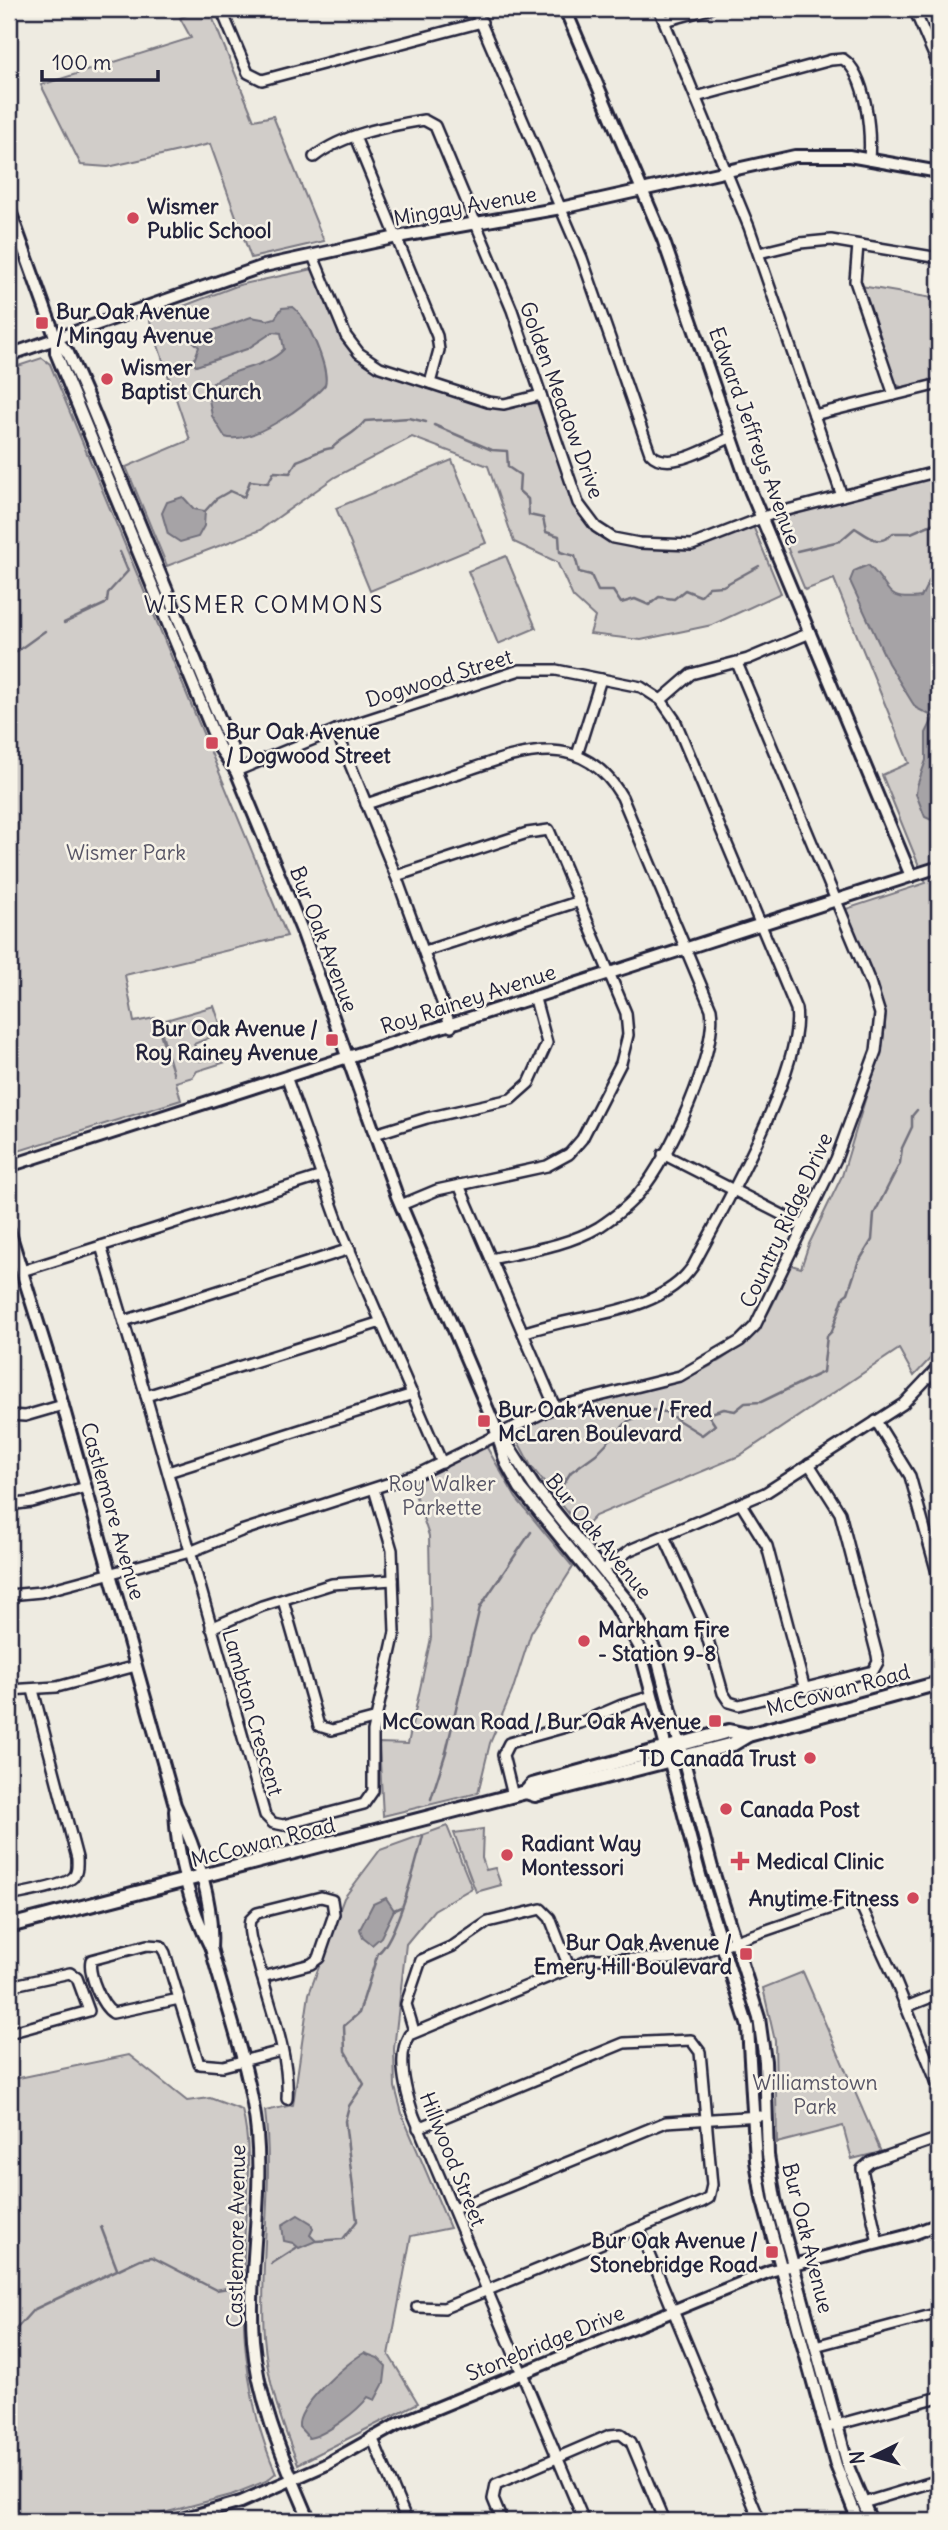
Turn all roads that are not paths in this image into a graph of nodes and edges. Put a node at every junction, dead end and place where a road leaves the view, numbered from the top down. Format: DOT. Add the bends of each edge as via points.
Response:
graph roads {
  1 [pos="221,9"];
  2 [pos="475,9"];
  3 [pos="565,9"];
  4 [pos="660,9"];
  5 [pos="709,9"];
  6 [pos="914,9"];
  7 [pos="665,21"];
  8 [pos="482,22"];
  9 [pos="939,67"];
  10 [pos="696,97"];
  11 [pos="355,137"];
  12 [pos="314,157"];
  13 [pos="869,160"];
  14 [pos="727,172"];
  15 [pos="939,172"];
  16 [pos="643,191"];
  17 [pos="9,208"];
  18 [pos="561,208"];
  19 [pos="475,223"];
  20 [pos="397,237"];
  21 [pos="22,244"];
  22 [pos="858,245"];
  23 [pos="9,248"];
  24 [pos="759,253"];
  25 [pos="313,256"];
  26 [pos="939,258"];
  27 [pos="56,339"];
  28 [pos="9,355"];
  29 [pos="430,383"];
  30 [pos="939,384"];
  31 [pos="541,395"];
  32 [pos="894,395"];
  33 [pos="814,415"];
  34 [pos="732,437"];
  35 [pos="939,471"];
  36 [pos="842,496"];
  37 [pos="762,517"];
  38 [pos="810,633"];
  39 [pos="737,663"];
  40 [pos="601,679"];
  41 [pos="662,700"];
  42 [pos="336,730"];
  43 [pos="577,755"];
  44 [pos="236,771"];
  45 [pos="366,804"];
  46 [pos="939,867"];
  47 [pos="396,876"];
  48 [pos="911,876"];
  49 [pos="836,900"];
  50 [pos="580,901"];
  51 [pos="761,925"];
  52 [pos="686,949"];
  53 [pos="425,951"];
  54 [pos="611,974"];
  55 [pos="535,999"];
  56 [pos="451,1027"];
  57 [pos="348,1058"];
  58 [pos="287,1079"];
  59 [pos="375,1134"];
  60 [pos="663,1154"];
  61 [pos="9,1166"];
  62 [pos="323,1176"];
  63 [pos="459,1185"];
  64 [pos="732,1189"];
  65 [pos="401,1205"];
  66 [pos="804,1226"];
  67 [pos="9,1230"];
  68 [pos="101,1246"];
  69 [pos="350,1249"];
  70 [pos="491,1259"];
  71 [pos="22,1272"];
  72 [pos="124,1321"];
  73 [pos="381,1322"];
  74 [pos="523,1333"];
  75 [pos="938,1370"];
  76 [pos="412,1394"];
  77 [pos="146,1396"];
  78 [pos="63,1405"];
  79 [pos="555,1407"];
  80 [pos="9,1415"];
  81 [pos="876,1421"];
  82 [pos="498,1434"];
  83 [pos="442,1463"];
  84 [pos="809,1464"];
  85 [pos="168,1472"];
  86 [pos="86,1487"];
  87 [pos="374,1489"];
  88 [pos="9,1504"];
  89 [pos="741,1504"];
  90 [pos="664,1536"];
  91 [pos="190,1552"];
  92 [pos="603,1570"];
  93 [pos="110,1574"];
  94 [pos="393,1580"];
  95 [pos="939,1580"];
  96 [pos="9,1595"];
  97 [pos="283,1600"];
  98 [pos="211,1628"];
  99 [pos="136,1666"];
  100 [pos="939,1683"];
  101 [pos="9,1690"];
  102 [pos="33,1690"];
  103 [pos="804,1690"];
  104 [pos="652,1696"];
  105 [pos="377,1718"];
  106 [pos="748,1735"];
  107 [pos="680,1744"];
  108 [pos="666,1747"];
  109 [pos="684,1757"];
  110 [pos="670,1760"];
  111 [pos="526,1792"];
  112 [pos="513,1796"];
  113 [pos="194,1879"];
  114 [pos="9,1896"];
  115 [pos="9,1926"];
  116 [pos="735,1943"];
  117 [pos="723,1946"];
  118 [pos="569,1967"];
  119 [pos="262,1977"];
  120 [pos="9,1986"];
  121 [pos="939,1994"];
  122 [pos="179,1999"];
  123 [pos="906,2007"];
  124 [pos="414,2031"];
  125 [pos="9,2033"];
  126 [pos="281,2051"];
  127 [pos="241,2061"];
  128 [pos="939,2088"];
  129 [pos="287,2099"];
  130 [pos="767,2116"];
  131 [pos="755,2117"];
  132 [pos="706,2118"];
  133 [pos="418,2128"];
  134 [pos="939,2138"];
  135 [pos="454,2209"];
  136 [pos="939,2224"];
  137 [pos="639,2228"];
  138 [pos="878,2244"];
  139 [pos="793,2265"];
  140 [pos="781,2268"];
  141 [pos="488,2291"];
  142 [pos="417,2307"];
  143 [pos="673,2311"];
  144 [pos="939,2313"];
  145 [pos="816,2346"];
  146 [pos="522,2373"];
  147 [pos="939,2397"];
  148 [pos="831,2426"];
  149 [pos="372,2437"];
  150 [pos="557,2457"];
  151 [pos="292,2479"];
  152 [pos="939,2480"];
  153 [pos="863,2503"];
  154 [pos="175,2521"];
  155 [pos="310,2521"];
  156 [pos="407,2521"];
  157 [pos="502,2521"];
  158 [pos="584,2521"];
  159 [pos="664,2521"];
  160 [pos="760,2521"];
  161 [pos="858,2521"];
  162 [pos="871,2521"];
  1 -- 8 [label="street" via="248,73 262,80"];
  2 -- 8 [label="street"];
  3 -- 16 [label="street, Edward Jeffreys Avenue"];
  4 -- 7 [label="street"];
  5 -- 7 [label="street"];
  6 -- 9 [label="street"];
  7 -- 10 [label="street"];
  8 -- 18 [label="street"];
  10 -- 13 [label="street" via="842,60 849,65 869,113"];
  10 -- 14 [label="street"];
  11 -- 12 [label="street" via="330,144"];
  11 -- 19 [label="street, Golden Meadow Drive" via="420,120 432,122"];
  11 -- 20 [label="street"];
  13 -- 14 [label="street, Mingay Avenue" via="804,155"];
  13 -- 15 [label="street, Mingay Avenue"];
  14 -- 16 [label="street, Mingay Avenue"];
  14 -- 24 [label="street"];
  16 -- 18 [label="street, Mingay Avenue"];
  16 -- 34 [label="street, Edward Jeffreys Avenue"];
  17 -- 21 [label="street, Bur Oak Avenue"];
  18 -- 19 [label="street, Mingay Avenue"];
  18 -- 34 [label="street" via="653,457 680,459"];
  19 -- 20 [label="street, Mingay Avenue"];
  19 -- 31 [label="street, Golden Meadow Drive"];
  20 -- 25 [label="street, Mingay Avenue"];
  20 -- 29 [label="street" via="439,343"];
  21 -- 23 [label="street"];
  21 -- 27 [label="street, Bur Oak Avenue"];
  22 -- 24 [label="street" via="820,240"];
  22 -- 26 [label="street"];
  22 -- 32 [label="street" via="855,281"];
  24 -- 33 [label="street"];
  25 -- 27 [label="street, Mingay Avenue" via="225,278"];
  25 -- 29 [label="street" via="346,336 359,353 380,367"];
  27 -- 28 [label="street, Mingay Avenue"];
  27 -- 44 [label="street, Bur Oak Avenue" via="56,353 219,747"];
  29 -- 31 [label="street" via="503,404"];
  30 -- 32 [label="street"];
  31 -- 37 [label="street, Golden Meadow Drive" via="578,503 603,532 625,541 692,545"];
  32 -- 33 [label="street"];
  33 -- 36 [label="street"];
  34 -- 37 [label="street, Edward Jeffreys Avenue"];
  35 -- 36 [label="street, Golden Meadow Drive"];
  36 -- 37 [label="street, Golden Meadow Drive"];
  37 -- 38 [label="street, Edward Jeffreys Avenue"];
  38 -- 39 [label="street"];
  38 -- 48 [label="street, Edward Jeffreys Avenue"];
  39 -- 41 [label="street" via="691,674"];
  39 -- 49 [label="street, Country Ridge Drive"];
  40 -- 41 [label="street, Dogwood Street" via="641,687"];
  40 -- 42 [label="street, Dogwood Street" via="548,669 520,670"];
  40 -- 43 [label="street"];
  41 -- 51 [label="street" via="676,720"];
  42 -- 44 [label="street, Dogwood Street"];
  42 -- 45 [label="street"];
  43 -- 45 [label="street" via="551,750 517,753"];
  43 -- 52 [label="street" via="601,770 622,797"];
  44 -- 57 [label="street, Bur Oak Avenue" via="303,933"];
  45 -- 47 [label="street"];
  46 -- 48 [label="street, Roy Rainey Avenue"];
  47 -- 50 [label="street" via="527,832 549,830"];
  47 -- 53 [label="street"];
  48 -- 49 [label="street, Roy Rainey Avenue"];
  49 -- 51 [label="street, Roy Rainey Avenue"];
  49 -- 66 [label="street, Country Ridge Drive" via="874,992 880,1027 876,1051 842,1142"];
  50 -- 53 [label="street"];
  50 -- 54 [label="street"];
  51 -- 52 [label="street, Roy Rainey Avenue"];
  51 -- 64 [label="street" via="796,1009 797,1027 764,1127"];
  52 -- 54 [label="street, Roy Rainey Avenue"];
  52 -- 60 [label="street" via="711,1009 713,1030 688,1103"];
  53 -- 56 [label="street"];
  54 -- 55 [label="street, Roy Rainey Avenue"];
  54 -- 63 [label="street" via="626,1013 627,1042 582,1139 569,1154 547,1166"];
  55 -- 56 [label="street, Roy Rainey Avenue"];
  55 -- 59 [label="street" via="547,1043 521,1094"];
  56 -- 57 [label="street, Roy Rainey Avenue"];
  57 -- 58 [label="street, Roy Rainey Avenue"];
  57 -- 59 [label="street, Bur Oak Avenue"];
  58 -- 61 [label="street, Roy Rainey Avenue"];
  58 -- 62 [label="street"];
  59 -- 65 [label="street, Bur Oak Avenue"];
  60 -- 64 [label="street"];
  60 -- 70 [label="street" via="642,1191 598,1228 571,1240"];
  62 -- 68 [label="street"];
  62 -- 69 [label="street"];
  63 -- 65 [label="street"];
  63 -- 70 [label="street"];
  64 -- 66 [label="street"];
  64 -- 74 [label="street" via="693,1266 676,1286 612,1313"];
  65 -- 82 [label="street, Bur Oak Avenue"];
  66 -- 79 [label="street, Country Ridge Drive" via="761,1316 740,1341 674,1379"];
  67 -- 71 [label="street, Castlemore Avenue"];
  68 -- 71 [label="street"];
  68 -- 72 [label="street, Lambton Crescent"];
  69 -- 72 [label="street"];
  69 -- 73 [label="street"];
  70 -- 74 [label="street"];
  71 -- 78 [label="street, Castlemore Avenue"];
  72 -- 77 [label="street, Lambton Crescent"];
  73 -- 76 [label="street"];
  73 -- 77 [label="street"];
  74 -- 79 [label="street"];
  75 -- 81 [label="street" via="903,1404"];
  76 -- 83 [label="street"];
  76 -- 85 [label="street"];
  77 -- 85 [label="street, Lambton Crescent"];
  78 -- 80 [label="street" via="25,1416"];
  78 -- 86 [label="street, Castlemore Avenue"];
  79 -- 82 [label="street, Country Ridge Drive"];
  81 -- 84 [label="street"];
  81 -- 95 [label="street" via="910,1476"];
  82 -- 83 [label="street, Country Ridge Drive"];
  82 -- 92 [label="street, Bur Oak Avenue" via="526,1476"];
  82 -- 104 [label="street, Bur Oak Avenue" via="499,1448 520,1488 631,1629"];
  83 -- 87 [label="street, Country Ridge Drive"];
  84 -- 89 [label="street"];
  84 -- 103 [label="street" via="840,1513 878,1662 873,1671"];
  85 -- 91 [label="street, Lambton Crescent"];
  86 -- 88 [label="street"];
  86 -- 93 [label="street, Castlemore Avenue"];
  87 -- 91 [label="street, Country Ridge Drive"];
  87 -- 94 [label="street, Lambton Crescent" via="392,1545"];
  89 -- 90 [label="street"];
  89 -- 103 [label="street" via="767,1546"];
  90 -- 92 [label="street" via="625,1553"];
  90 -- 103 [label="street" via="706,1629 726,1699 739,1705"];
  91 -- 93 [label="street, Country Ridge Drive"];
  91 -- 98 [label="street, Lambton Crescent"];
  92 -- 107 [label="street, Bur Oak Avenue" via="649,1636"];
  93 -- 96 [label="street, Country Ridge Drive"];
  93 -- 99 [label="street, Castlemore Avenue"];
  94 -- 97 [label="street" via="341,1582"];
  94 -- 105 [label="street, Lambton Crescent" via="395,1632"];
  97 -- 98 [label="street"];
  97 -- 105 [label="street" via="318,1726 332,1730"];
  98 -- 105 [label="street, Lambton Crescent" via="265,1815 273,1823 283,1825 368,1801 373,1791"];
  99 -- 102 [label="street"];
  99 -- 113 [label="street, Castlemore Avenue" via="175,1805 188,1832"];
  100 -- 106 [label="main road, McCowan Road"];
  101 -- 102 [label="street"];
  102 -- 114 [label="street" via="77,1858 76,1871 63,1883"];
  104 -- 108 [label="street, Bur Oak Avenue"];
  104 -- 112 [label="street" via="509,1743 503,1755"];
  106 -- 107 [label="main road, McCowan Road" via="729,1731"];
  106 -- 109 [label="main road, McCowan Road" via="733,1744"];
  107 -- 108 [label="main road, McCowan Road"];
  107 -- 109 [label="street, Bur Oak Avenue"];
  108 -- 110 [label="street, Bur Oak Avenue"];
  108 -- 111 [label="main road, McCowan Road" via="532,1785"];
  109 -- 110 [label="main road, McCowan Road"];
  109 -- 116 [label="street, Bur Oak Avenue"];
  110 -- 111 [label="main road, McCowan Road" via="535,1796"];
  110 -- 117 [label="street, Bur Oak Avenue"];
  111 -- 112 [label="main road, McCowan Road"];
  112 -- 113 [label="main road, McCowan Road"];
  113 -- 115 [label="main road, McCowan Road"];
  113 -- 127 [label="street, Castlemore Avenue" via="210,1918 211,1948"];
  116 -- 117 [label="street"];
  116 -- 123 [label="street" via="855,1900"];
  116 -- 130 [label="street, Bur Oak Avenue" via="761,2031"];
  117 -- 118 [label="street" via="681,1958 600,1958"];
  117 -- 131 [label="street, Bur Oak Avenue" via="748,2026"];
  118 -- 124 [label="street"];
  118 -- 124 [label="street" via="550,1918 541,1909 488,1922 421,1961 406,2004"];
  119 -- 119 [label="street" via="319,1958 334,1913 332,1900 321,1897 253,1915 248,1925"];
  119 -- 126 [label="street"];
  120 -- 125 [label="street" via="70,1973 77,1978 89,2011"];
  121 -- 123 [label="street"];
  122 -- 122 [label="street" via="161,1946 147,1945 91,1960 89,1968 105,2006 113,2013"];
  122 -- 127 [label="street" via="199,2064 219,2067"];
  123 -- 128 [label="street"];
  124 -- 133 [label="street, Hillwood Street" via="405,2043 404,2067"];
  126 -- 127 [label="street"];
  126 -- 129 [label="street"];
  127 -- 151 [label="street, Castlemore Avenue" via="258,2141 255,2355 267,2413"];
  130 -- 131 [label="street"];
  130 -- 139 [label="street, Bur Oak Avenue" via="771,2185"];
  131 -- 132 [label="street"];
  131 -- 140 [label="street, Bur Oak Avenue" via="760,2187"];
  132 -- 133 [label="street" via="695,2041 639,2040"];
  132 -- 135 [label="street" via="660,2124"];
  132 -- 137 [label="street" via="709,2197"];
  133 -- 135 [label="street, Hillwood Street"];
  134 -- 138 [label="street" via="870,2162 862,2169"];
  135 -- 141 [label="street, Hillwood Street"];
  136 -- 138 [label="street, Stonebridge Drive"];
  137 -- 141 [label="street"];
  137 -- 143 [label="street"];
  138 -- 139 [label="street, Stonebridge Drive"];
  139 -- 140 [label="street, Stonebridge Drive"];
  139 -- 145 [label="street, Bur Oak Avenue"];
  140 -- 143 [label="street, Stonebridge Drive"];
  140 -- 148 [label="street, Bur Oak Avenue"];
  141 -- 142 [label="street" via="440,2309"];
  141 -- 146 [label="street, Hillwood Street"];
  143 -- 146 [label="street, Stonebridge Drive"];
  143 -- 160 [label="street"];
  144 -- 145 [label="street"];
  145 -- 148 [label="street, Bur Oak Avenue"];
  146 -- 149 [label="street, Stonebridge Drive"];
  146 -- 150 [label="street, Hillwood Street"];
  147 -- 148 [label="street"];
  148 -- 153 [label="street, Bur Oak Avenue"];
  148 -- 161 [label="street, Bur Oak Avenue" via="840,2477"];
  149 -- 151 [label="street, Stonebridge Drive"];
  149 -- 156 [label="street"];
  150 -- 157 [label="street" via="496,2484 493,2499"];
  150 -- 158 [label="street, Hillwood Street"];
  150 -- 159 [label="street" via="610,2435 626,2436"];
  151 -- 154 [label="street, Stonebridge Drive" via="234,2505"];
  151 -- 155 [label="street, Castlemore Avenue"];
  152 -- 153 [label="street"];
  153 -- 162 [label="street, Bur Oak Avenue"];
}
